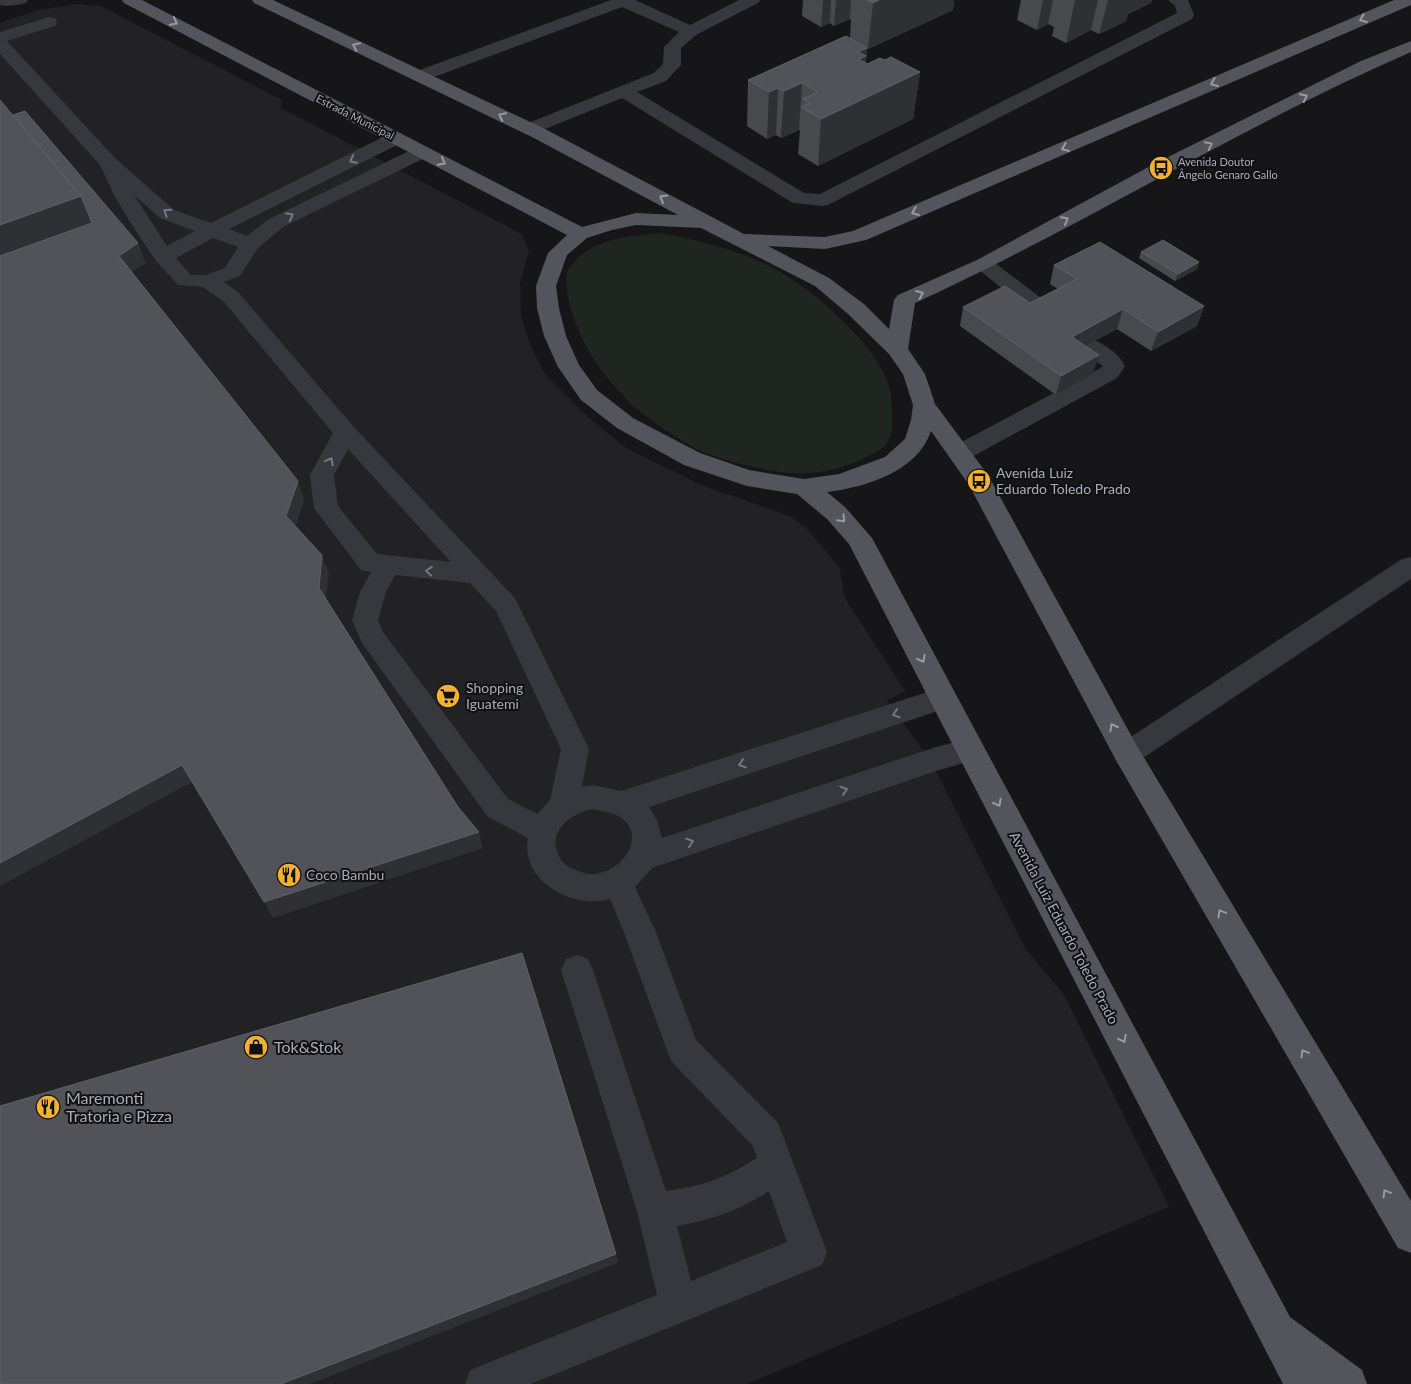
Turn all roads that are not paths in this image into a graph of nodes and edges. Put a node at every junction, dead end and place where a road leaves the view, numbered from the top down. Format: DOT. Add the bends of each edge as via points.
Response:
graph roads {
  1 [pos="20,0"];
  2 [pos="260,0"];
  3 [pos="752,0"];
  4 [pos="1176,0"];
  5 [pos="1408,0"];
  6 [pos="3,1"];
  7 [pos="623,1"];
  8 [pos="142,3"];
  9 [pos="50,22"];
  10 [pos="690,31"];
  11 [pos="0,38"];
  12 [pos="0,44"];
  13 [pos="1411,46"];
  14 [pos="420,76"];
  15 [pos="624,92"];
  16 [pos="529,129"];
  17 [pos="396,138"];
  18 [pos="422,152"];
  19 [pos="109,163"];
  20 [pos="705,222"];
  21 [pos="212,229"];
  22 [pos="580,234"];
  23 [pos="736,238"];
  24 [pos="250,244"];
  25 [pos="163,257"];
  26 [pos="984,264"];
  27 [pos="208,281"];
  28 [pos="1045,312"];
  29 [pos="1088,344"];
  30 [pos="897,349"];
  31 [pos="924,405"];
  32 [pos="345,432"];
  33 [pos="960,453"];
  34 [pos="804,487"];
  35 [pos="387,566"];
  36 [pos="1411,566"];
  37 [pos="478,574"];
  38 [pos="942,698"];
  39 [pos="970,750"];
  40 [pos="1127,754"];
  41 [pos="624,803"];
  42 [pos="562,807"];
  43 [pos="543,831"];
  44 [pos="644,858"];
  45 [pos="618,882"];
  46 [pos="577,970"];
  47 [pos="778,1165"];
  48 [pos="655,1211"];
  49 [pos="1411,1235"];
  50 [pos="678,1305"];
  51 [pos="1275,1327"];
  52 [pos="484,1384"];
  53 [pos="1303,1384"];
  54 [pos="1348,1384"];
  1 -- 6 [label="street"];
  14 -- 2 [label="main road, one-way"];
  3 -- 10 [label="street"];
  4 -- 15 [label="street" via="1182,3 1186,15 823,200 800,199"];
  5 -- 23 [label="main road, one-way" via="859,236 825,243"];
  7 -- 10 [label="street"];
  7 -- 14 [label="street"];
  8 -- 17 [label="main road, Estrada Municipal, one-way"];
  9 -- 11 [label="street"];
  10 -- 15 [label="street" via="673,47 672,65 660,77"];
  12 -- 19 [label="street"];
  26 -- 13 [label="main road, one-way" via="1161,168"];
  16 -- 14 [label="main road, one-way"];
  15 -- 16 [label="street"];
  20 -- 16 [label="main road, one-way" via="652,191"];
  17 -- 18 [label="main road, Estrada Municipal"];
  17 -- 21 [label="street, one-way"];
  18 -- 22 [label="main road, Estrada Municipal, one-way"];
  24 -- 18 [label="street, one-way" via="276,223"];
  21 -- 19 [label="street, one-way" via="167,214"];
  19 -- 25 [label="street" via="122,193"];
  20 -- 22 [label="main road" via="636,219"];
  20 -- 23 [label="main road"];
  21 -- 24 [label="street"];
  21 -- 25 [label="street"];
  22 -- 34 [label="main road" via="558,253 546,286 555,336 569,367 589,395 625,423 692,459 747,478"];
  23 -- 30 [label="main road" via="822,282 856,309"];
  24 -- 27 [label="street" via="233,272"];
  25 -- 27 [label="street" via="185,281"];
  26 -- 28 [label="street"];
  30 -- 26 [label="main road, one-way" via="905,300"];
  27 -- 32 [label="street" via="231,297"];
  29 -- 33 [label="street" via="1112,362 1114,366 1109,373"];
  30 -- 31 [label="main road" via="914,374"];
  31 -- 33 [label="main road"];
  31 -- 34 [label="main road" via="915,443 893,463 840,482"];
  35 -- 32 [label="street, one-way" via="370,563 326,508 322,475"];
  32 -- 37 [label="street"];
  40 -- 33 [label="main road, one-way" via="979,481"];
  34 -- 38 [label="main road, Avenida Luiz Eduardo Toledo Prado, one-way" via="836,513 859,538"];
  37 -- 35 [label="street, one-way"];
  35 -- 43 [label="street" via="373,592 366,620 372,636 498,808"];
  36 -- 40 [label="street"];
  37 -- 42 [label="street" via="506,605 575,749"];
  38 -- 39 [label="main road, Avenida Luiz Eduardo Toledo Prado"];
  38 -- 41 [label="street, one-way"];
  44 -- 39 [label="street, one-way"];
  39 -- 51 [label="main road, Avenida Luiz Eduardo Toledo Prado, one-way"];
  49 -- 40 [label="main road, one-way"];
  41 -- 42 [label="street" via="593,797"];
  41 -- 44 [label="street" via="637,813 645,827 648,842"];
  42 -- 43 [label="street"];
  43 -- 45 [label="street" via="544,861 566,882 581,888 601,888"];
  44 -- 45 [label="street" via="634,872"];
  45 -- 47 [label="street" via="683,1050 766,1135"];
  46 -- 48 [label="street"];
  47 -- 48 [label="street" via="742,1188 697,1205"];
  47 -- 50 [label="street" via="809,1252"];
  48 -- 50 [label="street"];
  50 -- 52 [label="street"];
  51 -- 53 [label="main road, Avenida Luiz Eduardo Toledo Prado"];
  51 -- 54 [label="main road"];
}
